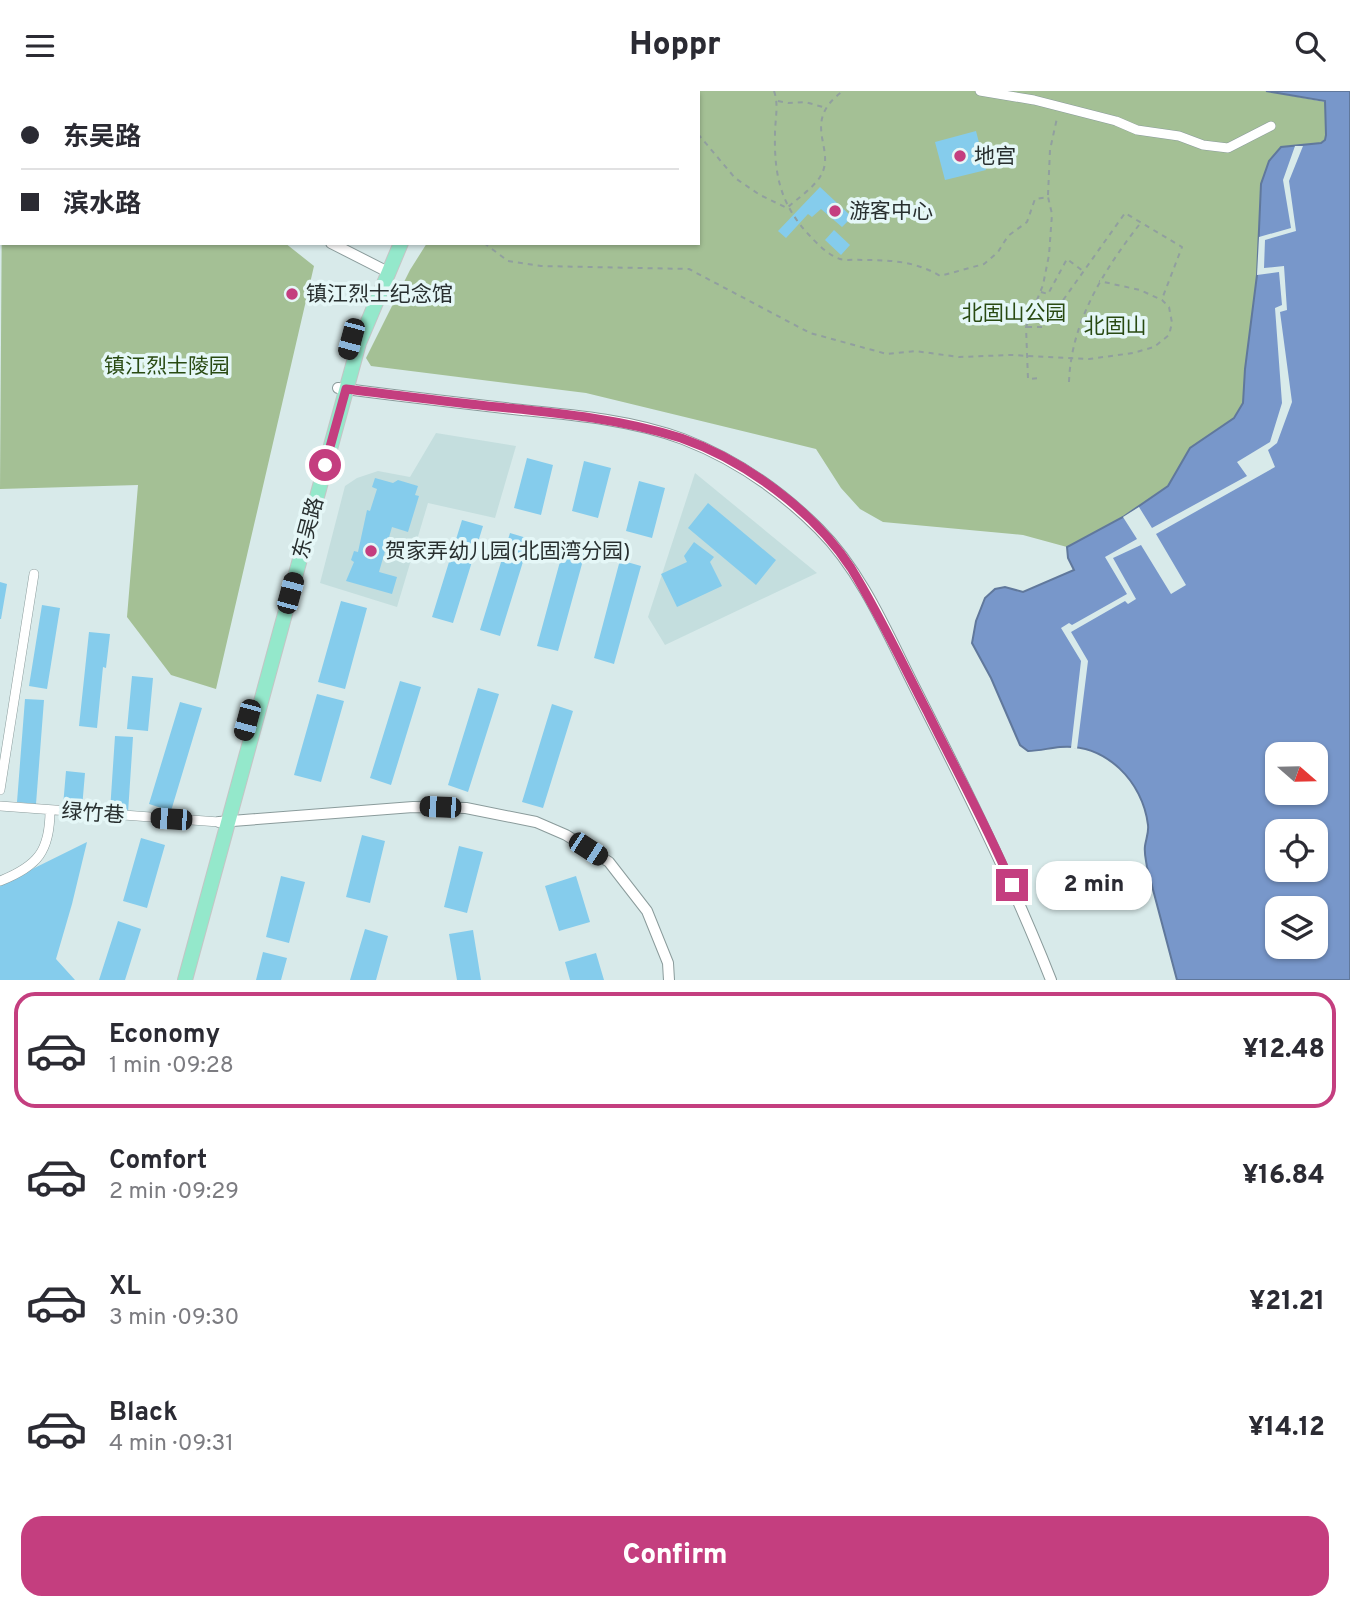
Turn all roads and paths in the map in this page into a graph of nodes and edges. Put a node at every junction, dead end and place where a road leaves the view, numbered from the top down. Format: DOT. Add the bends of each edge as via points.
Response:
graph roads {
  1 [pos="775,91"];
  2 [pos="843,91"];
  3 [pos="980,91"];
  4 [pos="777,101"];
  5 [pos="1059,106"];
  6 [pos="824,107"];
  7 [pos="1271,126"];
  8 [pos="700,136"];
  9 [pos="1048,197"];
  10 [pos="787,208"];
  11 [pos="1140,224"];
  12 [pos="335,245"];
  13 [pos="390,245"];
  14 [pos="400,245"];
  15 [pos="487,245"];
  16 [pos="384,270"];
  17 [pos="1083,271"];
  18 [pos="1099,281"];
  19 [pos="1040,292"];
  20 [pos="1162,300"];
  21 [pos="1026,327"];
  22 [pos="1029,355"];
  23 [pos="1070,359"];
  24 [pos="1040,378"];
  25 [pos="1069,381"];
  26 [pos="342,388"];
  27 [pos="34,573"];
  28 [pos="0,790"];
  29 [pos="0,806"];
  30 [pos="50,810"];
  31 [pos="224,822"];
  32 [pos="0,881"];
  33 [pos="176,980"];
  34 [pos="185,980"];
  35 [pos="669,980"];
  36 [pos="1051,980"];
  1 -- 4 [label="path"];
  2 -- 6 [label="path"];
  3 -- 5 [label="street"];
  4 -- 6 [label="path"];
  4 -- 10 [label="path" via="779,180"];
  5 -- 7 [label="street" via="1137,130 1228,148"];
  5 -- 9 [label="path"];
  6 -- 10 [label="path" via="821,177"];
  8 -- 10 [label="path" via="735,178"];
  9 -- 10 [label="path" via="1035,199 1027,222 984,264 940,276 925,266 840,259 820,246"];
  9 -- 19 [label="path" via="1052,214 1049,255"];
  11 -- 17 [label="path" via="1125,213"];
  11 -- 18 [label="path"];
  11 -- 20 [label="path" via="1182,247"];
  12 -- 16 [label="street"];
  13 -- 16 [label="main road, 东吴路"];
  14 -- 16 [label="main road, 东吴路"];
  15 -- 22 [label="path" via="508,261 541,265 688,269 810,333 887,354"];
  16 -- 26 [label="main road, 东吴路" via="351,339"];
  17 -- 19 [label="path" via="1067,259 1048,294"];
  17 -- 21 [label="path" via="1044,327"];
  18 -- 20 [label="path"];
  18 -- 23 [label="path"];
  19 -- 21 [label="path"];
  20 -- 23 [label="path" via="1169,307 1172,323 1169,335 1154,347"];
  21 -- 22 [label="path"];
  22 -- 23 [label="path"];
  22 -- 24 [label="path" via="1028,379"];
  23 -- 25 [label="path"];
  26 -- 31 [label="main road, 东吴路"];
  26 -- 36 [label="street" via="574,415 638,427 725,457 770,485 820,530 849,566 874,609 1001,859"];
  27 -- 28 [label="street"];
  29 -- 30 [label="street, 绿竹巷"];
  30 -- 31 [label="street, 绿竹巷"];
  30 -- 32 [label="street, 绿竹巷" via="46,845 38,860"];
  31 -- 33 [label="main road, 东吴路"];
  31 -- 34 [label="main road, 东吴路"];
  31 -- 35 [label="street" via="413,807 466,808 536,822 609,862 647,911 668,963"];
}
